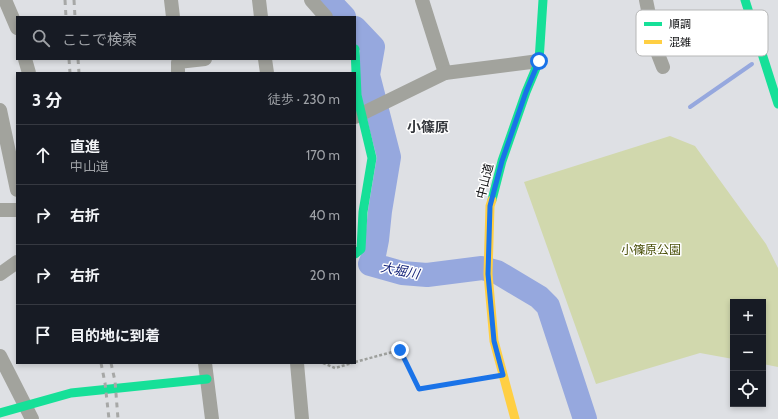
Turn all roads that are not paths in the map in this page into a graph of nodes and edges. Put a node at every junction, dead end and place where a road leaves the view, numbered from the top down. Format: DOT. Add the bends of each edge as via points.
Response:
graph roads {
  1 [pos="5,0"];
  2 [pos="170,0"];
  3 [pos="259,0"];
  4 [pos="311,0"];
  5 [pos="422,0"];
  6 [pos="543,0"];
  7 [pos="646,0"];
  8 [pos="746,0"];
  9 [pos="648,10"];
  10 [pos="749,10"];
  11 [pos="172,16"];
  12 [pos="261,16"];
  13 [pos="325,16"];
  14 [pos="16,26"];
  15 [pos="659,56"];
  16 [pos="763,56"];
  17 [pos="25,60"];
  18 [pos="200,60"];
  19 [pos="265,60"];
  20 [pos="355,60"];
  21 [pos="539,61"];
  22 [pos="178,65"];
  23 [pos="663,67"];
  24 [pos="29,72"];
  25 [pos="267,72"];
  26 [pos="356,72"];
  27 [pos="356,72"];
  28 [pos="444,72"];
  29 [pos="778,104"];
  30 [pos="0,110"];
  31 [pos="362,114"];
  32 [pos="16,185"];
  33 [pos="0,210"];
  34 [pos="16,210"];
  35 [pos="356,253"];
  36 [pos="16,263"];
  37 [pos="0,274"];
  38 [pos="0,356"];
  39 [pos="205,364"];
  40 [pos="297,364"];
  41 [pos="207,380"];
  42 [pos="25,406"];
  43 [pos="0,413"];
  44 [pos="32,419"];
  45 [pos="212,419"];
  46 [pos="302,419"];
  47 [pos="515,419"];
  1 -- 14 [label="street"];
  2 -- 11 [label="street"];
  3 -- 12 [label="street"];
  4 -- 13 [label="street"];
  5 -- 28 [label="street"];
  6 -- 21 [label="main road, 中山道"];
  7 -- 9 [label="street"];
  8 -- 10 [label="main road"];
  15 -- 23 [label="street"];
  16 -- 29 [label="main road"];
  17 -- 24 [label="street"];
  18 -- 22 [label="street"];
  19 -- 25 [label="street"];
  20 -- 26 [label="main road"];
  21 -- 28 [label="street"];
  21 -- 47 [label="main road, 中山道" via="502,161 490,206 488,274 494,341"];
  27 -- 31 [label="main road" via="357,95"];
  28 -- 31 [label="street"];
  30 -- 32 [label="street"];
  31 -- 35 [label="main road" via="372,158 363,212 361,249"];
  33 -- 34 [label="street"];
  36 -- 37 [label="street"];
  38 -- 42 [label="street"];
  39 -- 41 [label="street"];
  40 -- 46 [label="street"];
  41 -- 42 [label="main road" via="71,393"];
  41 -- 45 [label="street"];
  42 -- 43 [label="main road"];
  42 -- 44 [label="street"];
}
